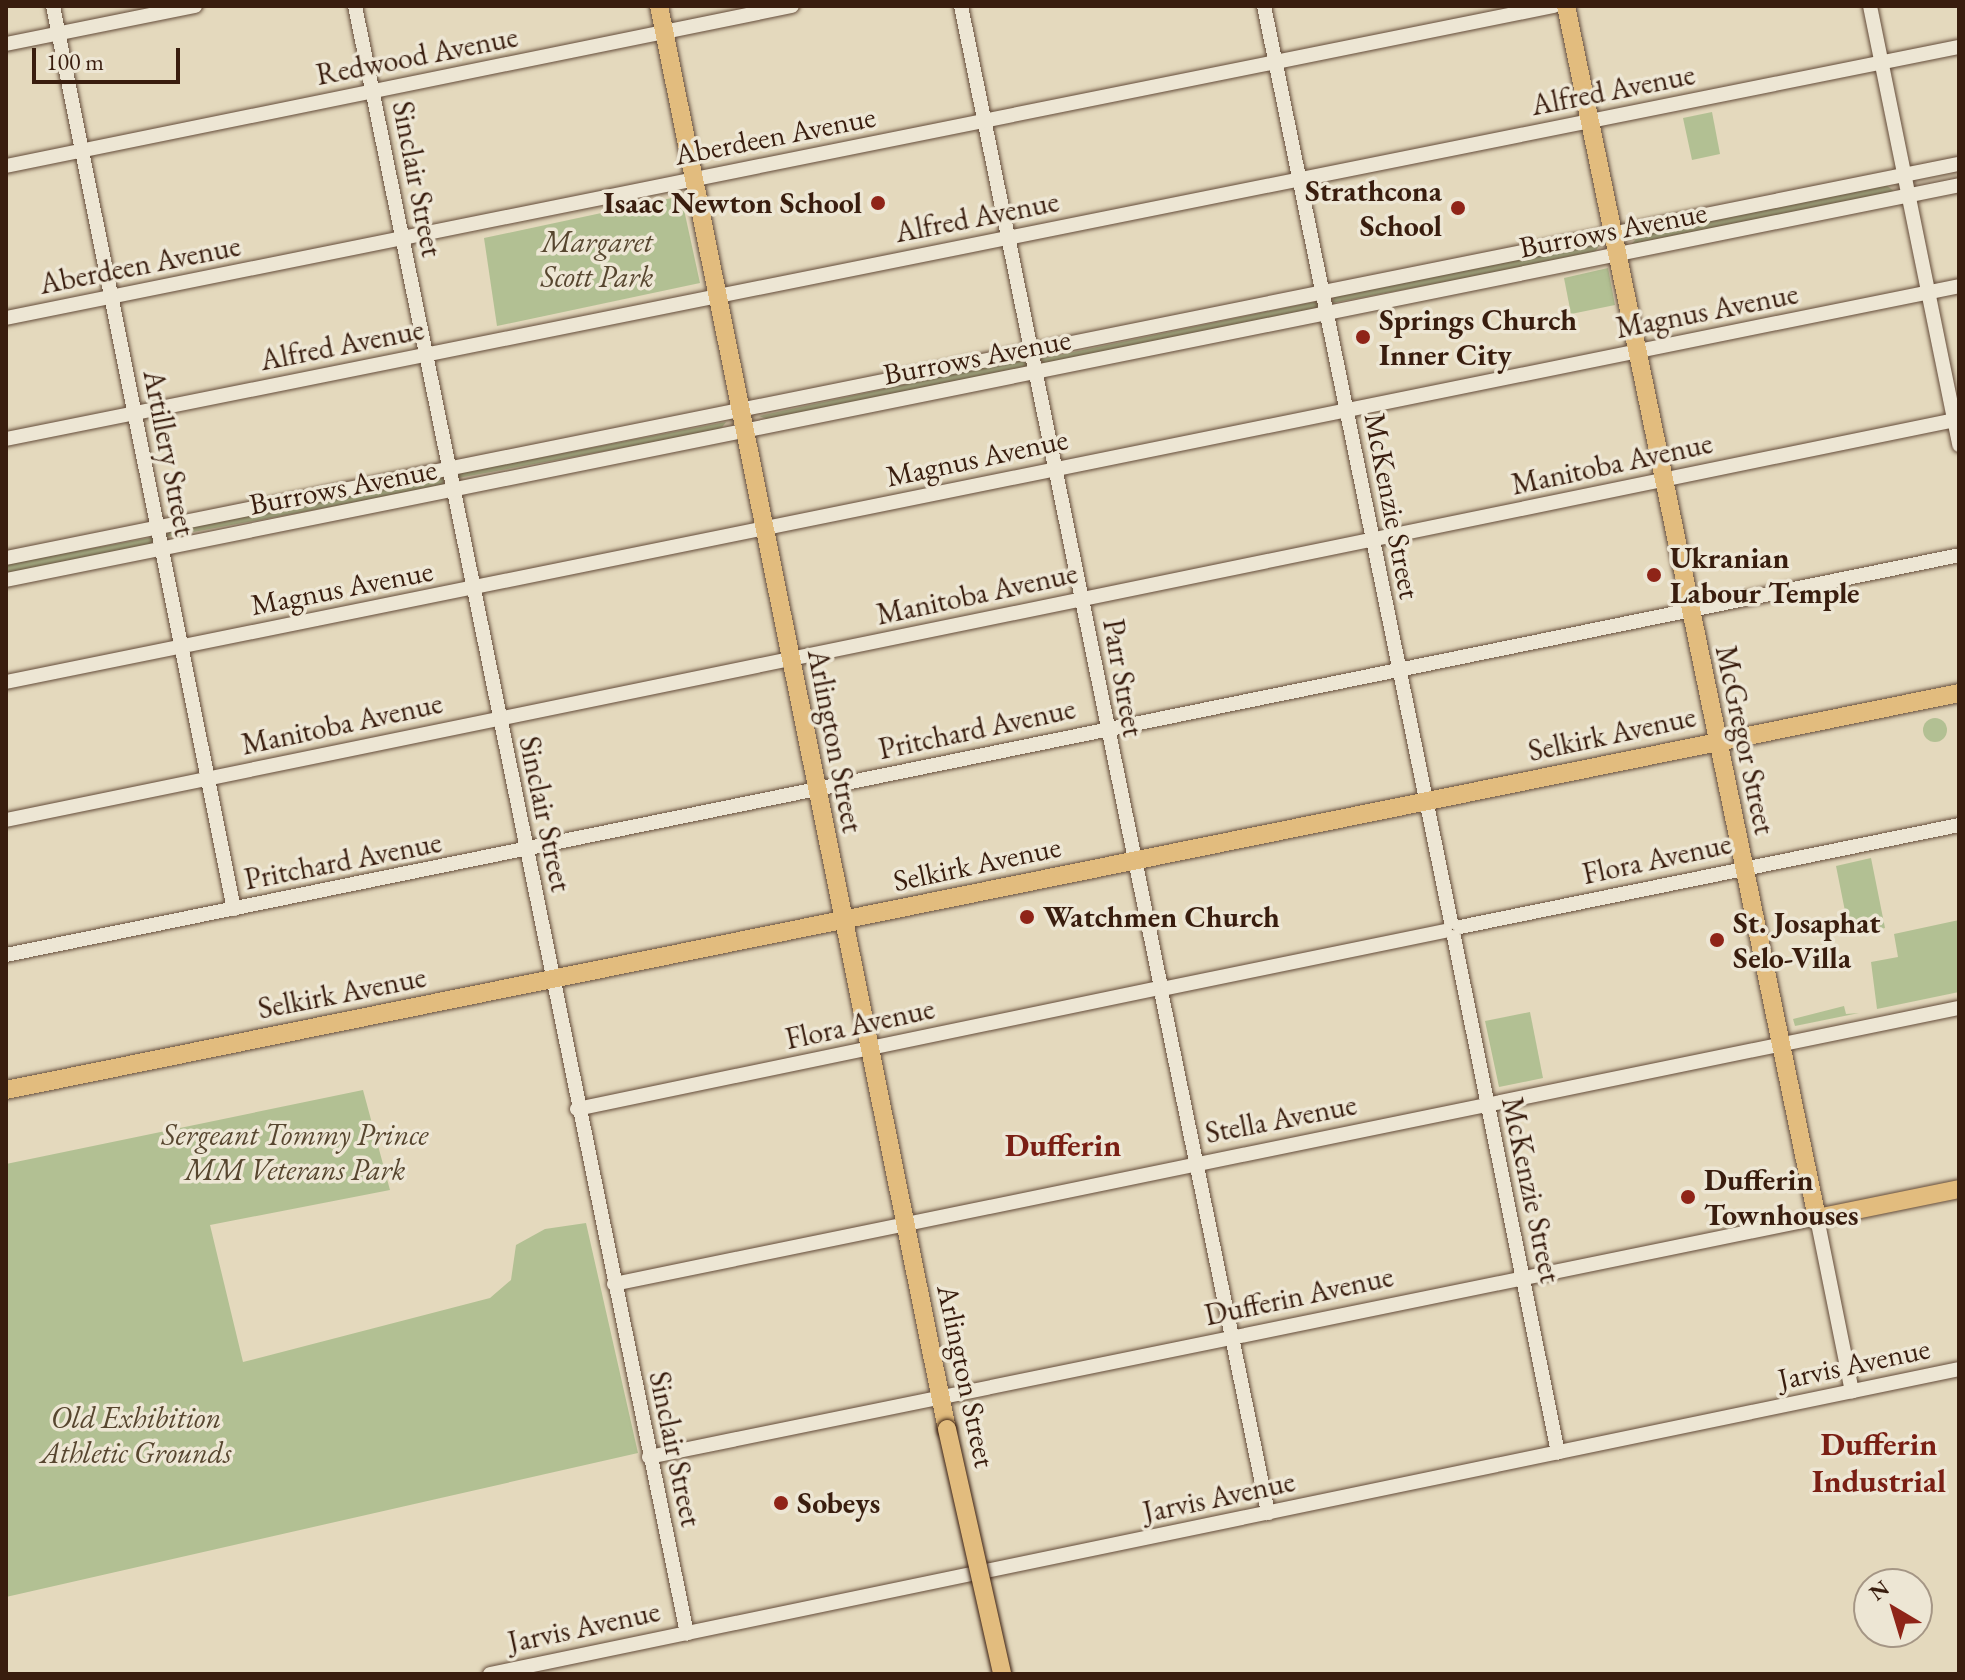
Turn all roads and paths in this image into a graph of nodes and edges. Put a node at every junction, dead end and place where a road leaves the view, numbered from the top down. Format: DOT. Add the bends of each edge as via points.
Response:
graph roads {
  1 [pos="53,6"];
  2 [pos="195,6"];
  3 [pos="355,6"];
  4 [pos="659,6"];
  5 [pos="792,6"];
  6 [pos="961,6"];
  7 [pos="1264,6"];
  8 [pos="1554,6"];
  9 [pos="1566,6"];
  10 [pos="1870,6"];
  11 [pos="664,33"];
  12 [pos="59,34"];
  13 [pos="6,44"];
  14 [pos="1959,47"];
  15 [pos="1275,62"];
  16 [pos="1882,62"];
  17 [pos="373,91"];
  18 [pos="984,121"];
  19 [pos="1589,122"];
  20 [pos="82,151"];
  21 [pos="1959,164"];
  22 [pos="6,166"];
  23 [pos="1903,175"];
  24 [pos="694,179"];
  25 [pos="1300,179"];
  26 [pos="1959,185"];
  27 [pos="1908,196"];
  28 [pos="1612,233"];
  29 [pos="402,238"];
  30 [pos="1008,238"];
  31 [pos="1617,256"];
  32 [pos="1959,286"];
  33 [pos="1322,291"];
  34 [pos="1927,293"];
  35 [pos="717,296"];
  36 [pos="111,297"];
  37 [pos="1327,313"];
  38 [pos="6,318"];
  39 [pos="1032,349"];
  40 [pos="1636,352"];
  41 [pos="426,355"];
  42 [pos="1036,372"];
  43 [pos="1346,409"];
  44 [pos="740,410"];
  45 [pos="135,413"];
  46 [pos="1956,420"];
  47 [pos="744,431"];
  48 [pos="6,439"];
  49 [pos="1959,445"];
  50 [pos="1056,468"];
  51 [pos="448,469"];
  52 [pos="1662,480"];
  53 [pos="453,492"];
  54 [pos="157,528"];
  55 [pos="764,529"];
  56 [pos="1373,539"];
  57 [pos="161,549"];
  58 [pos="1959,555"];
  59 [pos="6,558"];
  60 [pos="6,580"];
  61 [pos="473,588"];
  62 [pos="1082,599"];
  63 [pos="1689,609"];
  64 [pos="182,646"];
  65 [pos="790,659"];
  66 [pos="1398,669"];
  67 [pos="6,682"];
  68 [pos="1959,693"];
  69 [pos="499,719"];
  70 [pos="1105,730"];
  71 [pos="1715,742"];
  72 [pos="208,778"];
  73 [pos="816,789"];
  74 [pos="1426,801"];
  75 [pos="6,820"];
  76 [pos="1959,825"];
  77 [pos="525,850"];
  78 [pos="1134,861"];
  79 [pos="1745,868"];
  80 [pos="234,909"];
  81 [pos="843,920"];
  82 [pos="1452,929"];
  83 [pos="6,955"];
  84 [pos="552,979"];
  85 [pos="1161,989"];
  86 [pos="1959,1008"];
  87 [pos="1781,1044"];
  88 [pos="870,1049"];
  89 [pos="6,1090"];
  90 [pos="1487,1104"];
  91 [pos="577,1109"];
  92 [pos="1197,1163"];
  93 [pos="1959,1189"];
  94 [pos="1817,1218"];
  95 [pos="906,1223"];
  96 [pos="1523,1279"];
  97 [pos="614,1284"];
  98 [pos="1232,1339"];
  99 [pos="1959,1369"];
  100 [pos="1852,1391"];
  101 [pos="942,1398"];
  102 [pos="1558,1453"];
  103 [pos="649,1457"];
  104 [pos="1268,1513"];
  105 [pos="687,1633"];
  106 [pos="490,1674"];
  107 [pos="1002,1674"];
  1 -- 12 [label="street, Artillery Street"];
  2 -- 12 [label="street"];
  3 -- 17 [label="street, Sinclair Street"];
  4 -- 11 [label="main road, Arlington Street"];
  5 -- 11 [label="street, Redwood Avenue"];
  6 -- 18 [label="street, Parr Street"];
  7 -- 15 [label="street, McKenzie Street"];
  8 -- 15 [label="street, Aberdeen Avenue"];
  9 -- 19 [label="main road, McGregor Street"];
  10 -- 16 [label="street"];
  11 -- 17 [label="street, Redwood Avenue"];
  11 -- 24 [label="main road, Arlington Street"];
  12 -- 13 [label="street"];
  12 -- 20 [label="street, Artillery Street"];
  14 -- 16 [label="street, Alfred Avenue"];
  15 -- 18 [label="street, Aberdeen Avenue"];
  15 -- 25 [label="street, McKenzie Street"];
  16 -- 19 [label="street, Alfred Avenue"];
  16 -- 23 [label="street"];
  17 -- 20 [label="street, Redwood Avenue"];
  17 -- 29 [label="street, Sinclair Street"];
  18 -- 24 [label="street, Aberdeen Avenue"];
  18 -- 30 [label="street, Parr Street"];
  19 -- 25 [label="street, Alfred Avenue"];
  19 -- 28 [label="main road, McGregor Street"];
  20 -- 22 [label="street, Redwood Avenue"];
  20 -- 36 [label="street, Artillery Street"];
  21 -- 23 [label="street, Burrows Avenue"];
  23 -- 27 [label="street"];
  23 -- 28 [label="street, Burrows Avenue"];
  24 -- 29 [label="street, Aberdeen Avenue"];
  24 -- 35 [label="main road, Arlington Street"];
  25 -- 30 [label="street, Alfred Avenue"];
  25 -- 33 [label="street, McKenzie Street"];
  26 -- 27 [label="street, Burrows Avenue"];
  27 -- 31 [label="street, Burrows Avenue"];
  27 -- 34 [label="street"];
  28 -- 31 [label="main road, McGregor Street"];
  28 -- 33 [label="street, Burrows Avenue"];
  29 -- 36 [label="street, Aberdeen Avenue"];
  29 -- 41 [label="street, Sinclair Street"];
  30 -- 35 [label="street, Alfred Avenue"];
  30 -- 39 [label="street, Parr Street"];
  31 -- 37 [label="street, Burrows Avenue"];
  31 -- 40 [label="main road, McGregor Street"];
  32 -- 34 [label="street, Magnus Avenue"];
  33 -- 37 [label="street, McKenzie Street"];
  33 -- 39 [label="street, Burrows Avenue"];
  34 -- 40 [label="street, Magnus Avenue"];
  34 -- 46 [label="street"];
  35 -- 41 [label="street, Alfred Avenue"];
  35 -- 44 [label="main road, Arlington Street"];
  36 -- 38 [label="street, Aberdeen Avenue"];
  36 -- 45 [label="street, Artillery Street"];
  37 -- 42 [label="street, Burrows Avenue"];
  37 -- 43 [label="street, McKenzie Street"];
  39 -- 42 [label="street, Parr Street"];
  39 -- 44 [label="street, Burrows Avenue"];
  40 -- 43 [label="street, Magnus Avenue"];
  40 -- 52 [label="main road, McGregor Street"];
  41 -- 45 [label="street, Alfred Avenue"];
  41 -- 51 [label="street, Sinclair Street"];
  42 -- 47 [label="street, Burrows Avenue"];
  42 -- 50 [label="street, Parr Street"];
  43 -- 50 [label="street, Magnus Avenue"];
  43 -- 56 [label="street, McKenzie Street"];
  44 -- 47 [label="main road, Arlington Street"];
  44 -- 51 [label="street, Burrows Avenue"];
  45 -- 48 [label="street, Alfred Avenue"];
  45 -- 54 [label="street, Artillery Street"];
  46 -- 49 [label="street"];
  46 -- 52 [label="street, Manitoba Avenue"];
  47 -- 53 [label="street, Burrows Avenue"];
  47 -- 55 [label="main road, Arlington Street"];
  50 -- 55 [label="street, Magnus Avenue"];
  50 -- 62 [label="street, Parr Street"];
  51 -- 53 [label="street, Sinclair Street"];
  51 -- 54 [label="street, Burrows Avenue"];
  52 -- 56 [label="street, Manitoba Avenue"];
  52 -- 63 [label="main road, McGregor Street"];
  53 -- 57 [label="street, Burrows Avenue"];
  53 -- 61 [label="street, Sinclair Street"];
  54 -- 57 [label="street, Artillery Street"];
  54 -- 59 [label="street, Burrows Avenue"];
  55 -- 61 [label="street, Magnus Avenue"];
  55 -- 65 [label="main road, Arlington Street"];
  56 -- 62 [label="street, Manitoba Avenue"];
  56 -- 66 [label="street, McKenzie Street"];
  57 -- 60 [label="street, Burrows Avenue"];
  57 -- 64 [label="street, Artillery Street"];
  58 -- 63 [label="street, Pritchard Avenue"];
  61 -- 64 [label="street, Magnus Avenue"];
  61 -- 69 [label="street, Sinclair Street"];
  62 -- 65 [label="street, Manitoba Avenue"];
  62 -- 70 [label="street, Parr Street"];
  63 -- 66 [label="street, Pritchard Avenue"];
  63 -- 71 [label="main road, McGregor Street"];
  64 -- 67 [label="street, Magnus Avenue"];
  64 -- 72 [label="street, Artillery Street"];
  65 -- 69 [label="street, Manitoba Avenue"];
  65 -- 73 [label="main road, Arlington Street"];
  66 -- 70 [label="street, Pritchard Avenue"];
  66 -- 74 [label="street, McKenzie Street"];
  68 -- 71 [label="main road, Selkirk Avenue"];
  69 -- 72 [label="street, Manitoba Avenue"];
  69 -- 77 [label="street, Sinclair Street"];
  70 -- 73 [label="street, Pritchard Avenue"];
  70 -- 78 [label="street, Parr Street"];
  71 -- 74 [label="main road, Selkirk Avenue"];
  71 -- 79 [label="main road, McGregor Street"];
  72 -- 75 [label="street, Manitoba Avenue"];
  72 -- 80 [label="street, Artillery Street"];
  73 -- 77 [label="street, Pritchard Avenue"];
  73 -- 81 [label="main road, Arlington Street"];
  74 -- 78 [label="main road, Selkirk Avenue"];
  74 -- 82 [label="street, McKenzie Street"];
  76 -- 79 [label="street, Flora Avenue"];
  77 -- 80 [label="street, Pritchard Avenue"];
  77 -- 84 [label="street, Sinclair Street"];
  78 -- 81 [label="main road, Selkirk Avenue"];
  78 -- 85 [label="street, Parr Street"];
  79 -- 82 [label="street, Flora Avenue"];
  79 -- 87 [label="main road, McGregor Street"];
  80 -- 83 [label="street, Pritchard Avenue"];
  81 -- 84 [label="main road, Selkirk Avenue"];
  81 -- 88 [label="main road, Arlington Street"];
  82 -- 85 [label="street, Flora Avenue"];
  82 -- 90 [label="street, McKenzie Street"];
  84 -- 89 [label="main road, Selkirk Avenue"];
  84 -- 91 [label="street, Sinclair Street"];
  85 -- 88 [label="street, Flora Avenue"];
  85 -- 92 [label="street, Parr Street"];
  86 -- 87 [label="street, Stella Avenue"];
  87 -- 90 [label="street, Stella Avenue"];
  87 -- 94 [label="main road, McGregor Street"];
  88 -- 91 [label="street, Flora Avenue"];
  88 -- 95 [label="main road, Arlington Street"];
  90 -- 92 [label="street, Stella Avenue"];
  90 -- 96 [label="street, McKenzie Street"];
  91 -- 97 [label="street, Sinclair Street"];
  92 -- 95 [label="street, Stella Avenue"];
  92 -- 98 [label="street, Parr Street"];
  93 -- 94 [label="main road, Dufferin Avenue"];
  94 -- 96 [label="street, Dufferin Avenue"];
  94 -- 100 [label="street, McGregor Street"];
  95 -- 97 [label="street, Stella Avenue"];
  95 -- 101 [label="main road, Arlington Street"];
  96 -- 98 [label="street, Dufferin Avenue"];
  96 -- 102 [label="street, McKenzie Street"];
  97 -- 103 [label="street, Sinclair Street"];
  98 -- 101 [label="street, Dufferin Avenue"];
  98 -- 104 [label="street, Parr Street"];
  99 -- 100 [label="street, Jarvis Avenue"];
  100 -- 102 [label="street, Jarvis Avenue"];
  101 -- 103 [label="street, Dufferin Avenue"];
  101 -- 107 [label="main road, Arlington Street, bridge"];
  102 -- 104 [label="street, Jarvis Avenue"];
  103 -- 105 [label="street, Sinclair Street"];
  104 -- 105 [label="street, Jarvis Avenue"];
  105 -- 106 [label="street, Jarvis Avenue"];
}
